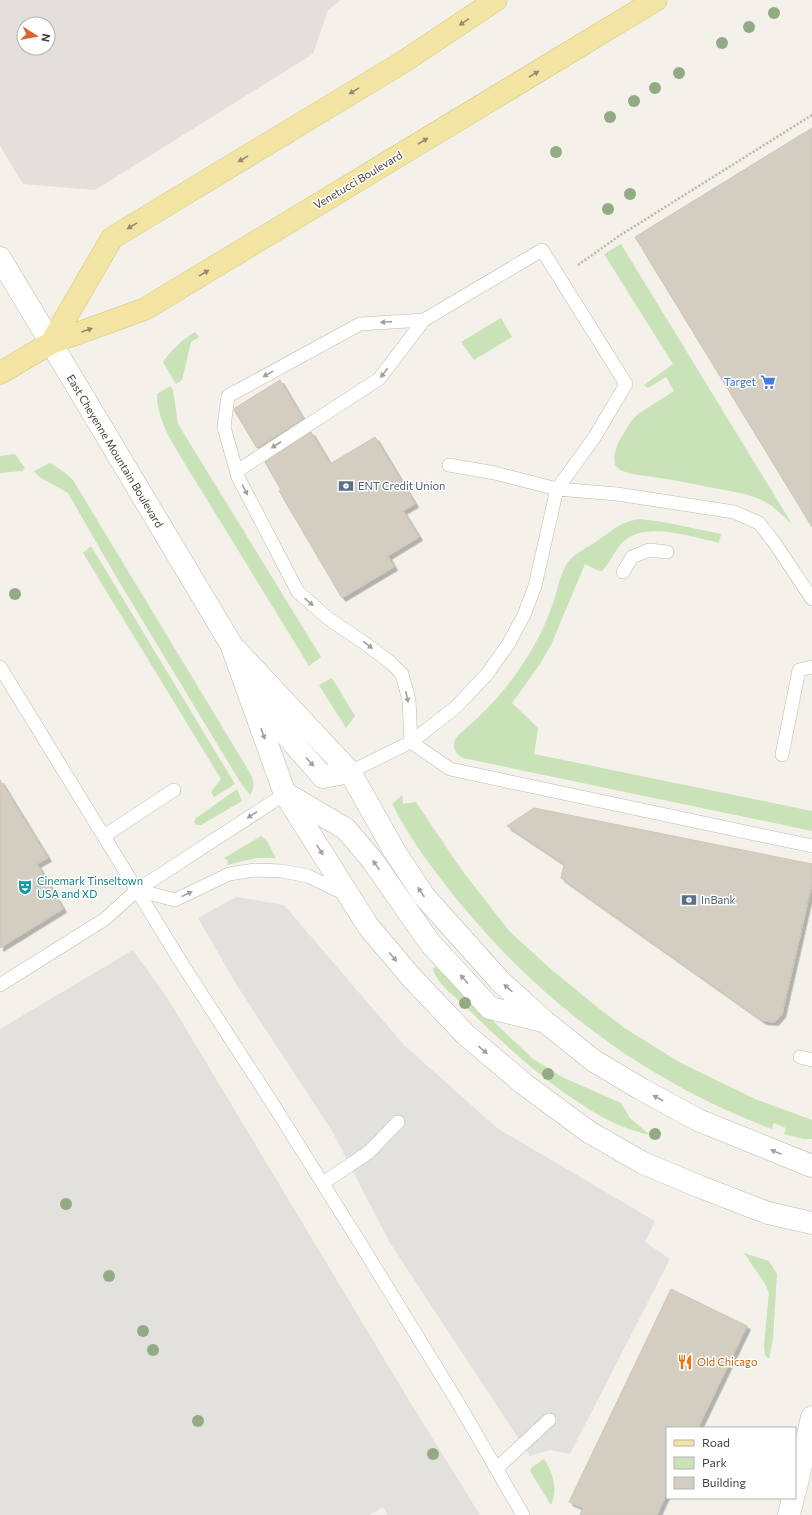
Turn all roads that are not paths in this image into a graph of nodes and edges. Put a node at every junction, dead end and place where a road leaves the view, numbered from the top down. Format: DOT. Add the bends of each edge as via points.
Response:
graph roads {
  1 [pos="496,0"];
  2 [pos="656,0"];
  3 [pos="0,258"];
  4 [pos="424,320"];
  5 [pos="50,343"];
  6 [pos="0,373"];
  7 [pos="449,465"];
  8 [pos="237,471"];
  9 [pos="557,489"];
  10 [pos="668,552"];
  11 [pos="622,572"];
  12 [pos="812,599"];
  13 [pos="231,644"];
  14 [pos="812,666"];
  15 [pos="0,667"];
  16 [pos="242,677"];
  17 [pos="411,742"];
  18 [pos="782,755"];
  19 [pos="350,772"];
  20 [pos="174,790"];
  21 [pos="285,794"];
  22 [pos="104,836"];
  23 [pos="812,846"];
  24 [pos="137,890"];
  25 [pos="349,896"];
  26 [pos="0,985"];
  27 [pos="544,1021"];
  28 [pos="398,1122"];
  29 [pos="812,1166"];
  30 [pos="323,1183"];
  31 [pos="812,1223"];
  32 [pos="812,1417"];
  33 [pos="549,1420"];
  34 [pos="496,1469"];
  35 [pos="796,1488"];
  36 [pos="794,1499"];
  37 [pos="523,1515"];
  38 [pos="789,1515"];
  1 -- 5 [label="main road, Venetucci Boulevard, one-way" via="403,62 112,238"];
  5 -- 2 [label="main road, Venetucci Boulevard, one-way" via="145,309"];
  3 -- 5 [label="street, East Cheyenne Mountain Boulevard"];
  4 -- 8 [label="lane, one-way" via="379,379"];
  4 -- 8 [label="lane, one-way" via="360,324 228,396 224,427"];
  4 -- 9 [label="lane" via="542,250 626,384 594,438"];
  5 -- 6 [label="main road, Venetucci Boulevard"];
  5 -- 13 [label="street, East Cheyenne Mountain Boulevard"];
  7 -- 9 [label="lane" via="495,473"];
  8 -- 17 [label="lane, one-way" via="298,592 329,619 366,644 402,674 409,700"];
  9 -- 12 [label="lane" via="617,494 734,512 759,523"];
  9 -- 17 [label="lane" via="535,586 524,615 509,643 487,674 456,707"];
  10 -- 11 [label="lane" via="649,550 632,557"];
  13 -- 16 [label="street, East Cheyenne Mountain Boulevard"];
  13 -- 19 [label="street, East Cheyenne Mountain Boulevard"];
  14 -- 18 [label="lane" via="799,670"];
  15 -- 22 [label="lane"];
  16 -- 19 [label="street, East Cheyenne Mountain Boulevard, one-way" via="288,737 323,777"];
  16 -- 21 [label="street, East Cheyenne Mountain Boulevard, one-way"];
  17 -- 19 [label="lane"];
  17 -- 23 [label="lane" via="450,769"];
  27 -- 19 [label="street, East Cheyenne Mountain Boulevard, one-way" via="500,981 424,896 395,852"];
  20 -- 22 [label="lane"];
  21 -- 24 [label="lane, one-way"];
  21 -- 25 [label="street, East Cheyenne Mountain Boulevard, one-way"];
  27 -- 21 [label="street, East Cheyenne Mountain Boulevard, one-way" via="490,1008 430,943 372,860 346,829"];
  22 -- 24 [label="lane"];
  24 -- 25 [label="lane, one-way" via="175,900 229,874 255,870 282,871 308,876"];
  24 -- 26 [label="lane" via="105,919"];
  24 -- 30 [label="lane"];
  25 -- 31 [label="street, East Cheyenne Mountain Boulevard, one-way" via="368,926 406,972 466,1035 524,1084 589,1132 643,1162 698,1186 768,1213"];
  29 -- 27 [label="street, East Cheyenne Mountain Boulevard, one-way" via="698,1120 594,1061"];
  28 -- 30 [label="lane" via="369,1152"];
  30 -- 34 [label="lane"];
  32 -- 35 [label="street"];
  33 -- 34 [label="lane"];
  34 -- 37 [label="lane"];
  36 -- 38 [label="street"];
}
